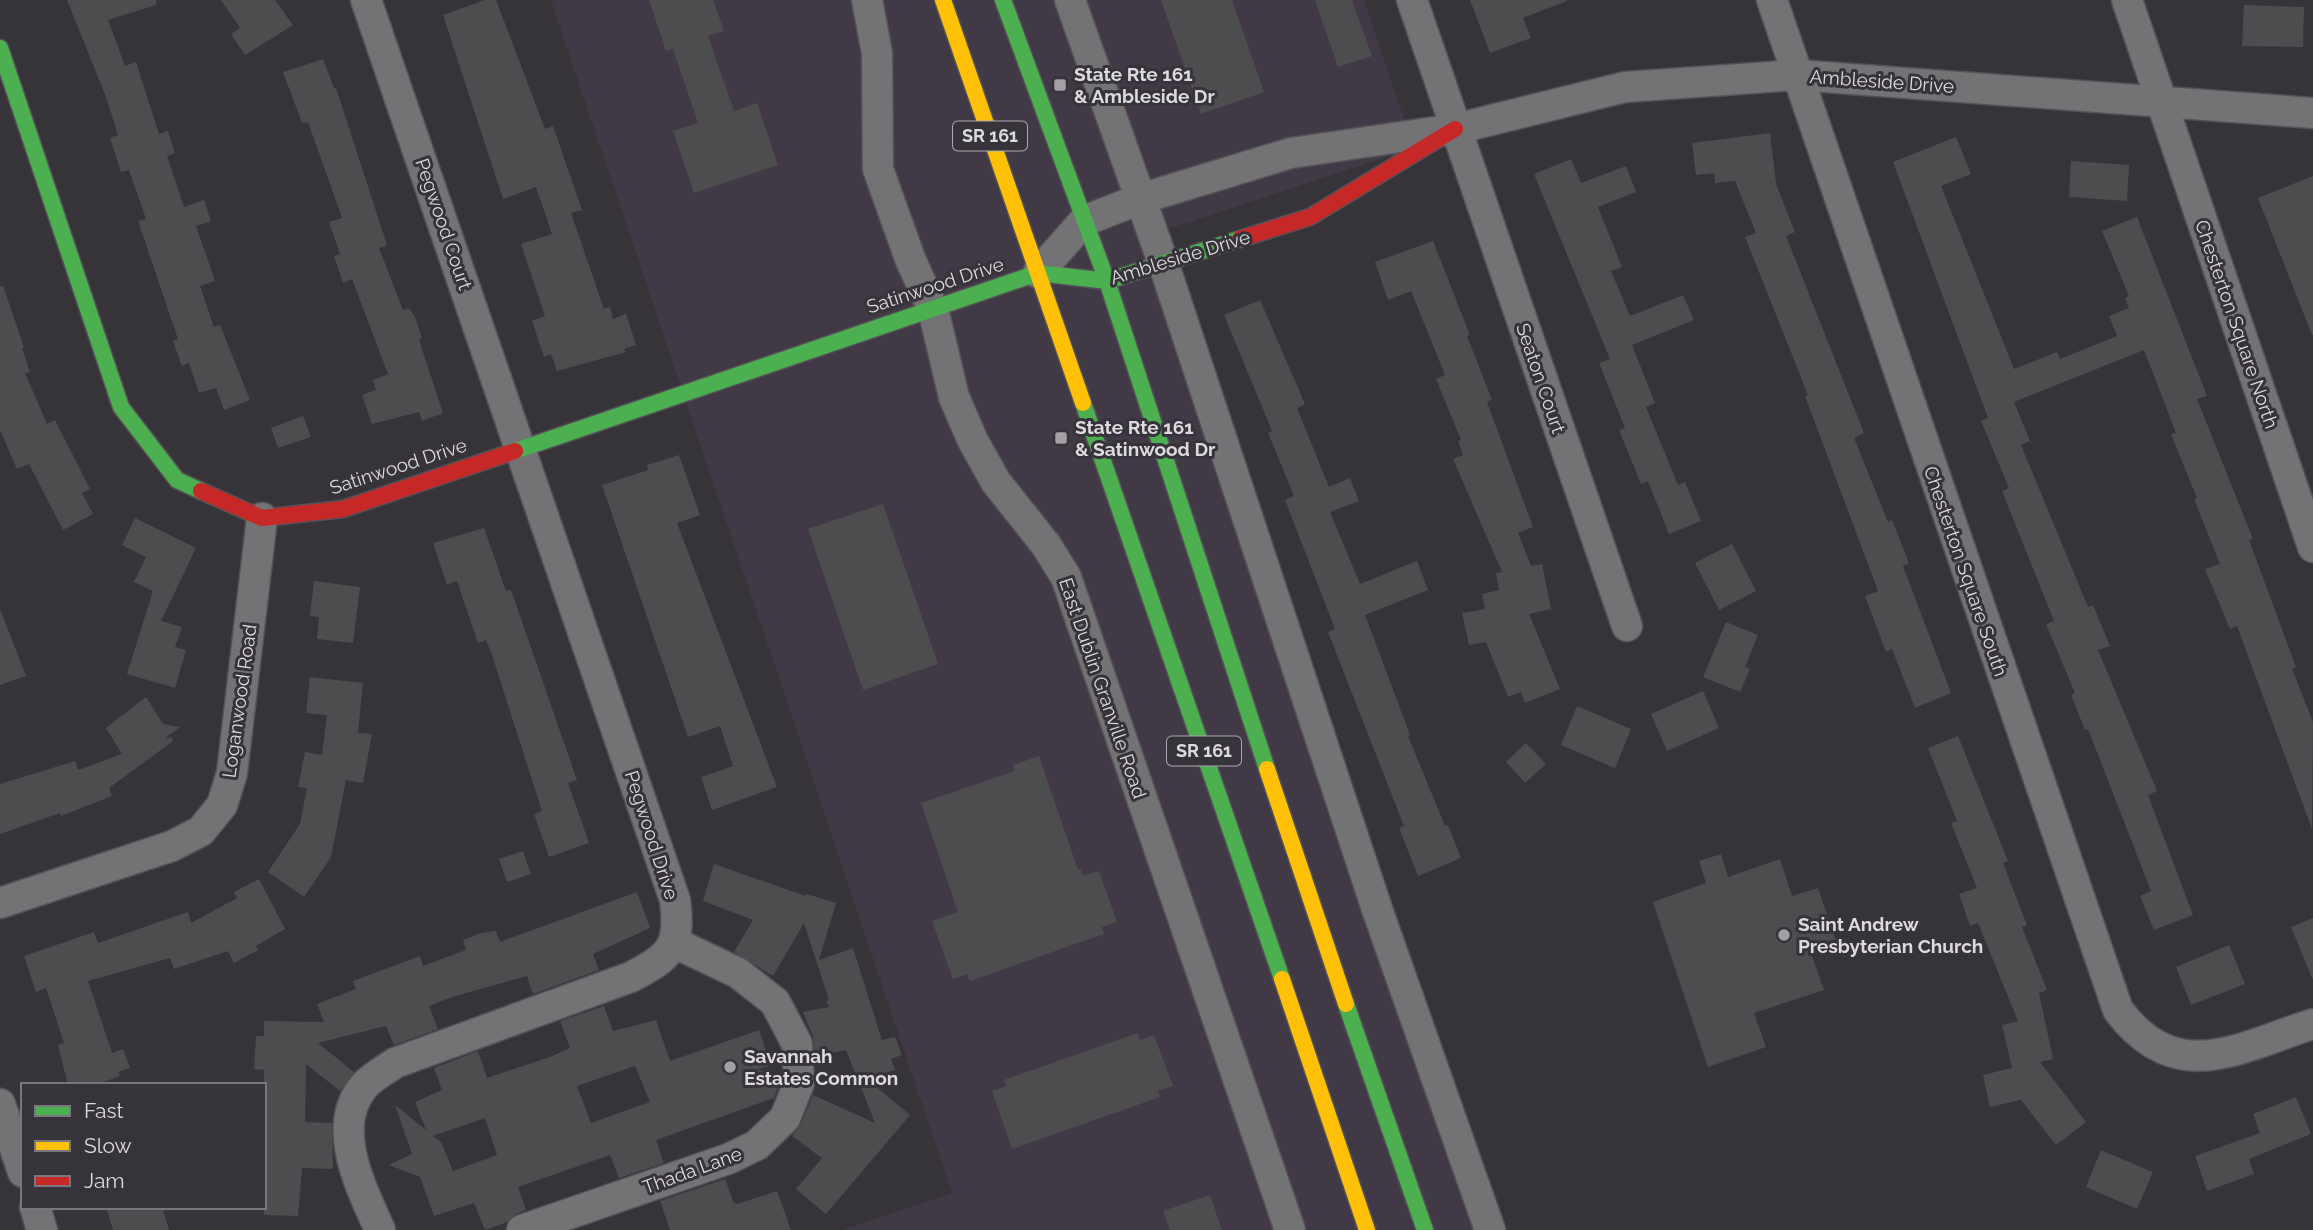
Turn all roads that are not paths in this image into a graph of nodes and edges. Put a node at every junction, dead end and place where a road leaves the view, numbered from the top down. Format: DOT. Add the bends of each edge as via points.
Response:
graph roads {
  1 [pos="366,0"];
  2 [pos="867,0"];
  3 [pos="943,0"];
  4 [pos="1003,0"];
  5 [pos="1070,0"];
  6 [pos="1412,0"];
  7 [pos="1772,0"];
  8 [pos="2127,0"];
  9 [pos="0,48"];
  10 [pos="1797,75"];
  11 [pos="7,90"];
  12 [pos="2161,101"];
  13 [pos="2313,113"];
  14 [pos="1455,129"];
  15 [pos="1140,199"];
  16 [pos="1084,221"];
  17 [pos="1163,262"];
  18 [pos="1038,273"];
  19 [pos="1107,281"];
  20 [pos="933,309"];
  21 [pos="521,448"];
  22 [pos="262,517"];
  23 [pos="2313,547"];
  24 [pos="1628,626"];
  25 [pos="0,903"];
  26 [pos="675,943"];
  27 [pos="2313,1024"];
  28 [pos="0,1104"];
  29 [pos="21,1166"];
  30 [pos="36,1209"];
  31 [pos="42,1230"];
  32 [pos="380,1230"];
  33 [pos="522,1230"];
  34 [pos="1290,1230"];
  35 [pos="1367,1230"];
  36 [pos="1425,1230"];
  37 [pos="1490,1230"];
  1 -- 21 [label="street, Pegwood Court"];
  2 -- 20 [label="street, East Dublin Granville Road" via="877,53 878,169"];
  3 -- 18 [label="main road, SR 161"];
  4 -- 16 [label="main road, SR 161"];
  5 -- 15 [label="street"];
  6 -- 14 [label="street, Seaton Court"];
  7 -- 10 [label="street, Chesterton Square South"];
  8 -- 12 [label="street, Chesterton Square North"];
  9 -- 11 [label="main road, Satinwood Drive"];
  10 -- 12 [label="street, Ambleside Drive"];
  10 -- 14 [label="street, Ambleside Drive" via="1625,87"];
  10 -- 27 [label="street, Chesterton Square South" via="2118,1010 2136,1034 2161,1050 2189,1058 2218,1054"];
  11 -- 22 [label="main road, Satinwood Drive" via="121,407 177,480"];
  12 -- 13 [label="street, Ambleside Drive"];
  12 -- 23 [label="street, Chesterton Square North"];
  14 -- 15 [label="street, Ambleside Drive" via="1291,153"];
  14 -- 17 [label="main road, Ambleside Drive" via="1310,217"];
  14 -- 24 [label="street, Seaton Court"];
  15 -- 16 [label="street, Ambleside Drive"];
  15 -- 17 [label="street"];
  16 -- 18 [label="street, Ambleside Drive"];
  16 -- 19 [label="main road, SR 161"];
  17 -- 19 [label="main road, Ambleside Drive"];
  17 -- 37 [label="street" via="1377,909"];
  18 -- 19 [label="main road, Ambleside Drive"];
  18 -- 20 [label="main road, Satinwood Drive"];
  18 -- 35 [label="main road, SR 161"];
  19 -- 36 [label="main road, SR 161" via="1298,863"];
  20 -- 21 [label="main road, Satinwood Drive"];
  20 -- 34 [label="street, East Dublin Granville Road" via="954,397 973,440 996,482 1066,577"];
  21 -- 22 [label="main road, Satinwood Drive" via="343,509"];
  21 -- 26 [label="street, Pegwood Drive" via="675,900"];
  22 -- 25 [label="street, Loganwood Road" via="232,774 222,806 201,831 172,846"];
  26 -- 32 [label="street" via="662,960 631,977 395,1063 363,1087 348,1123 352,1162"];
  26 -- 33 [label="street, Thada Lane" via="738,973 775,1002 797,1044 799,1083 785,1118 757,1145 727,1159"];
  28 -- 29 [label="street"];
  30 -- 31 [label="street"];
}
